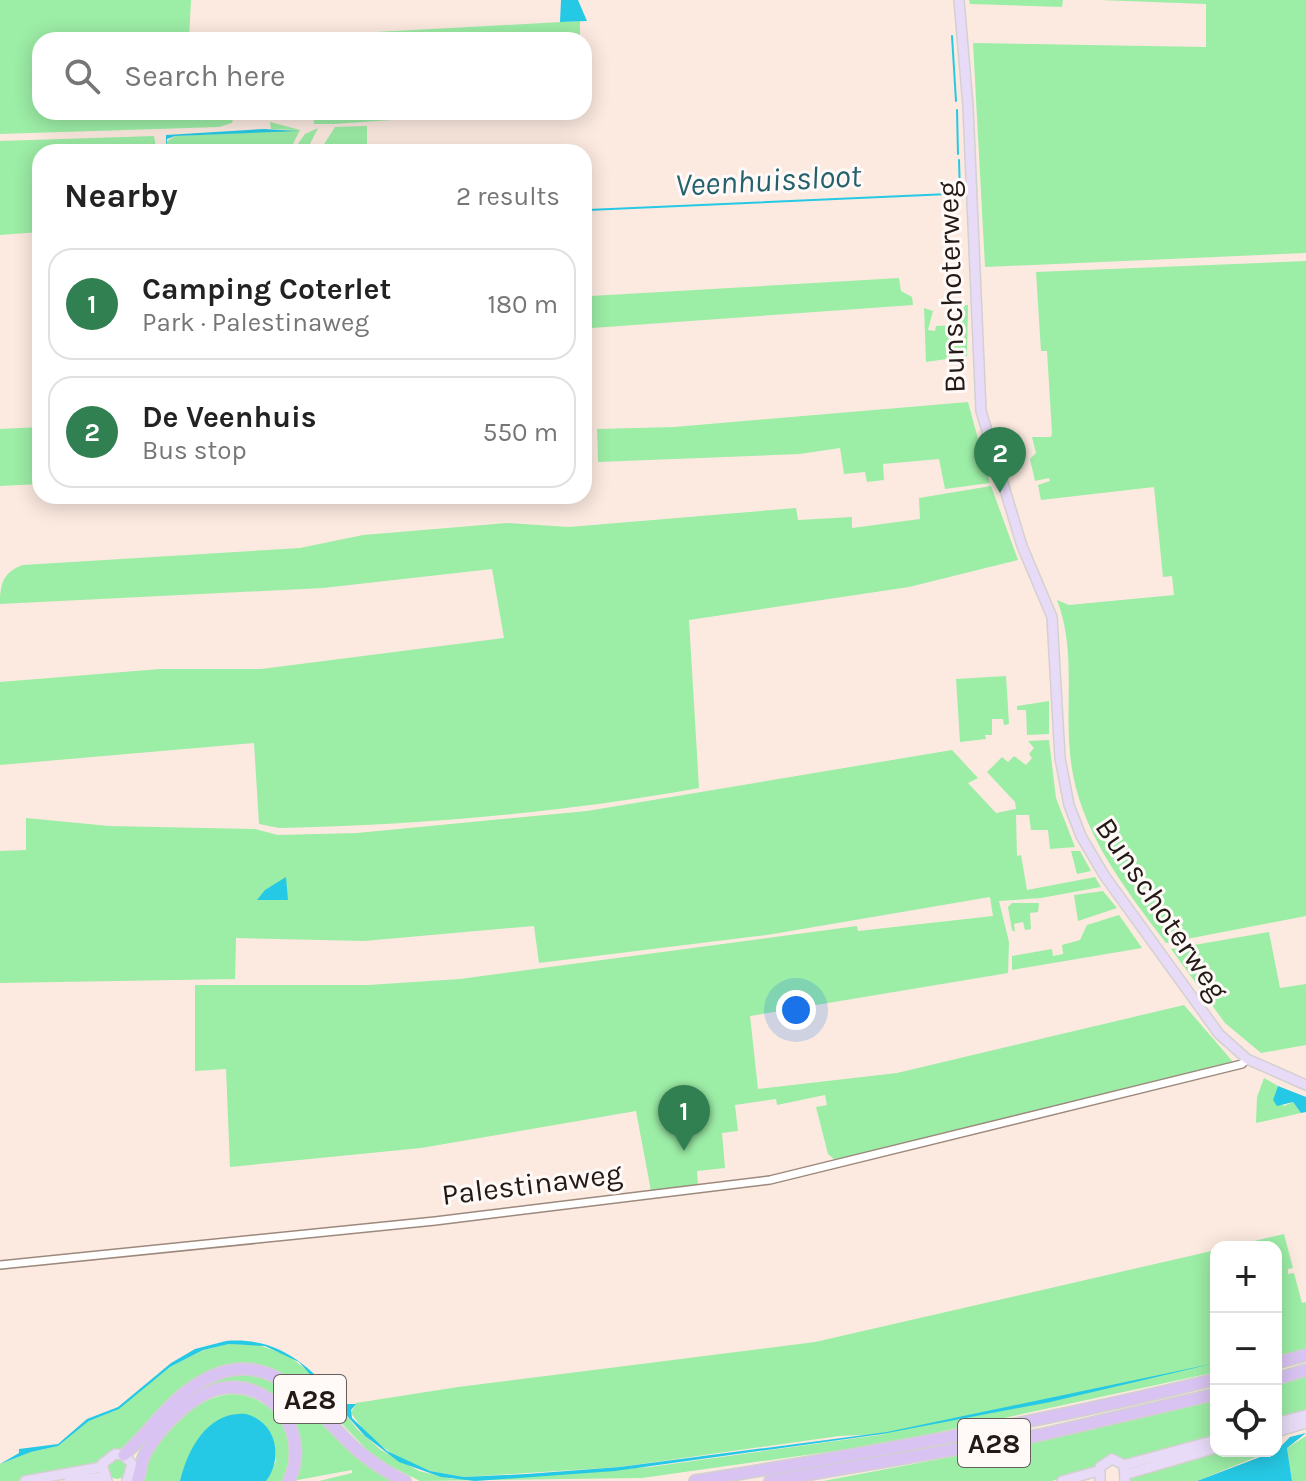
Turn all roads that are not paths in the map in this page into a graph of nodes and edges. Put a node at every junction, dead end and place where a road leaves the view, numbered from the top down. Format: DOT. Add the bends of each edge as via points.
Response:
graph roads {
  1 [pos="959,0"];
  2 [pos="1247,1059"];
  3 [pos="1306,1085"];
  4 [pos="0,1265"];
  5 [pos="1306,1355"];
  6 [pos="1282,1361"];
  7 [pos="1306,1370"];
  8 [pos="1282,1377"];
  9 [pos="1210,1380"];
  10 [pos="1210,1395"];
  11 [pos="1306,1415"];
  12 [pos="1282,1421"];
  13 [pos="1306,1423"];
  14 [pos="1282,1430"];
  15 [pos="156,1438"];
  16 [pos="1210,1442"];
  17 [pos="1210,1450"];
  18 [pos="127,1458"];
  19 [pos="1126,1473"];
  20 [pos="104,1475"];
  21 [pos="1099,1478"];
  22 [pos="25,1481"];
  23 [pos="69,1481"];
  24 [pos="127,1481"];
  25 [pos="137,1481"];
  26 [pos="289,1481"];
  27 [pos="405,1481"];
  28 [pos="695,1481"];
  29 [pos="770,1481"];
  30 [pos="1062,1481"];
  1 -- 2 [label="main road, Bunschoterweg" via="981,411 1022,546 1052,617 1065,791 1081,836 1115,892 1219,1034"];
  2 -- 3 [label="main road, Bunschoterweg"];
  2 -- 4 [label="street, Palestinaweg" via="770,1180 420,1223"];
  5 -- 6 [label="highway"];
  7 -- 8 [label="highway"];
  9 -- 28 [label="highway, A28" via="880,1452"];
  10 -- 29 [label="highway, A28" via="1026,1437"];
  11 -- 12 [label="main road"];
  13 -- 14 [label="main road"];
  15 -- 18 [label="highway, A28"];
  15 -- 25 [label="highway, A28" via="143,1456"];
  15 -- 26 [label="highway, A28" via="205,1394 250,1390 277,1405 291,1426 297,1454"];
  16 -- 19 [label="main road"];
  17 -- 19 [label="main road"];
  18 -- 20 [label="main road" via="111,1455"];
  18 -- 24 [label="main road" via="132,1473"];
  18 -- 27 [label="highway, A28" via="193,1386 223,1373 257,1372 296,1387 361,1453"];
  19 -- 21 [label="main road" via="1116,1460 1107,1460"];
  20 -- 22 [label="main road"];
  20 -- 23 [label="main road"];
  21 -- 30 [label="main road"];
}
